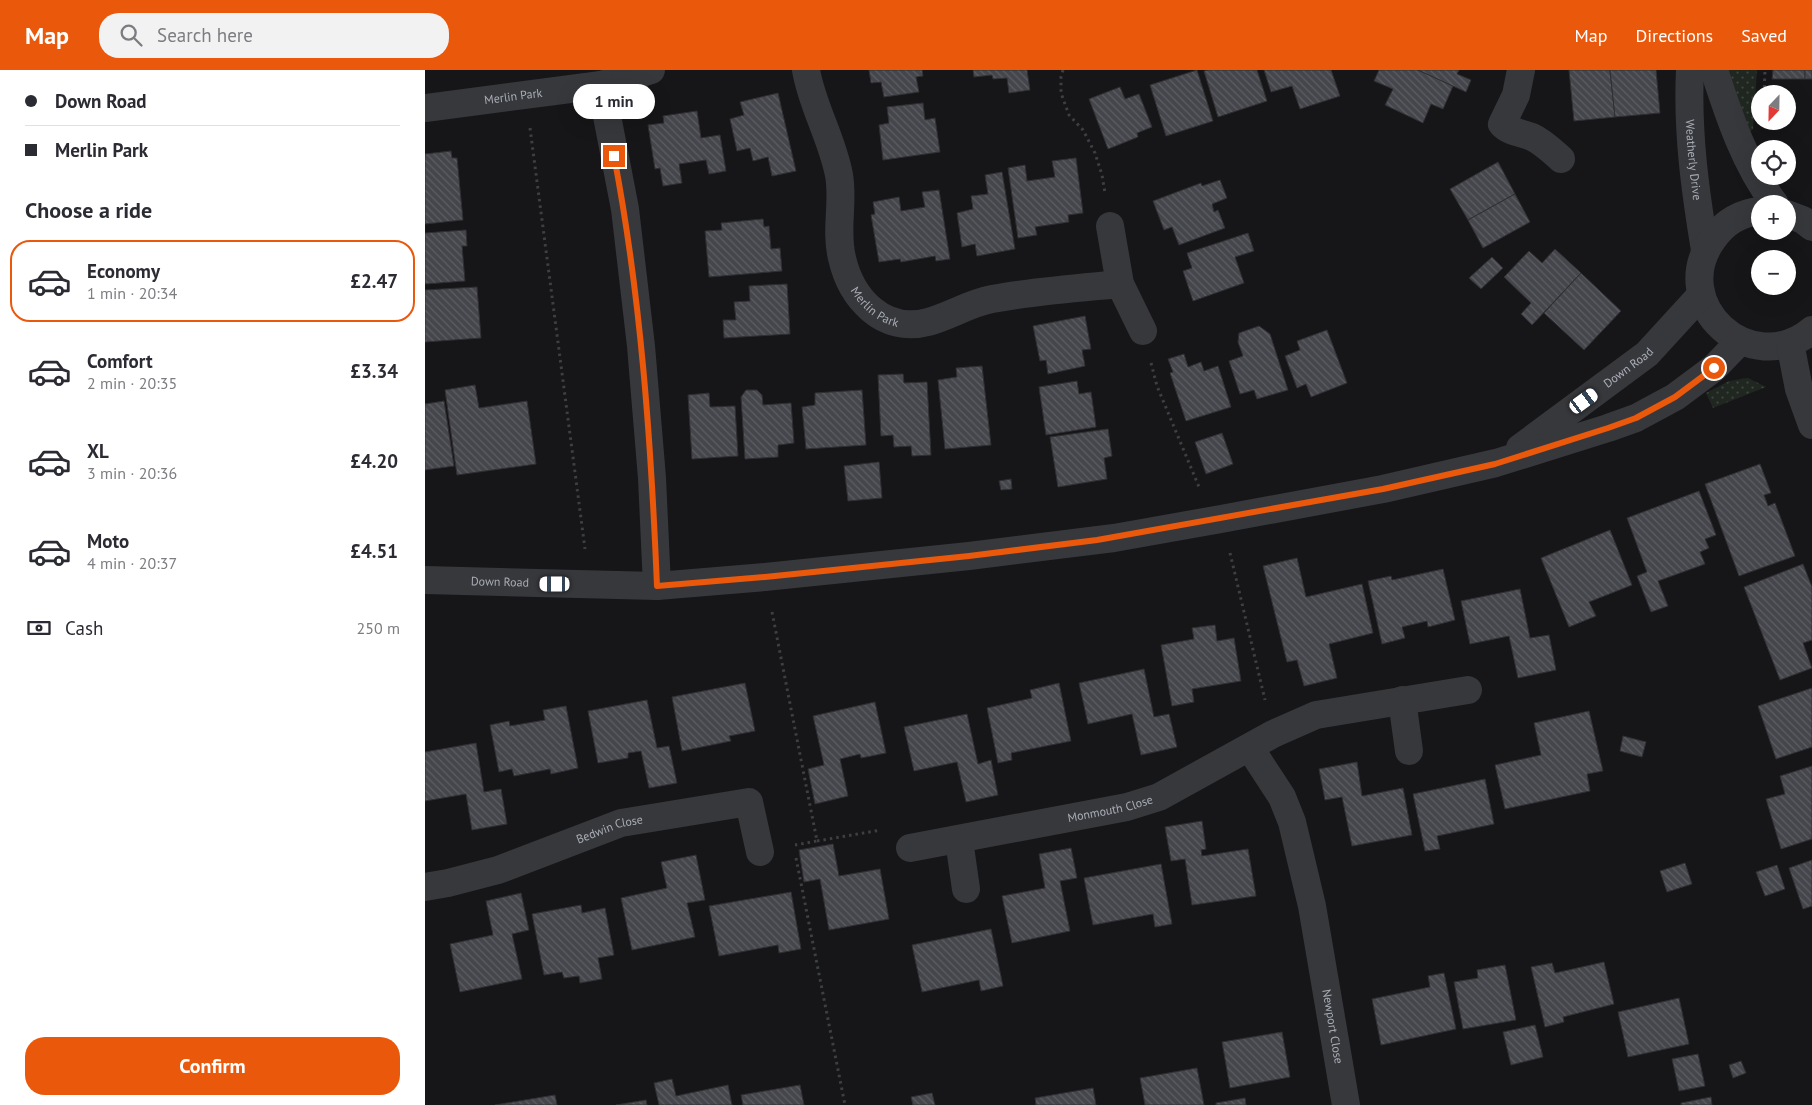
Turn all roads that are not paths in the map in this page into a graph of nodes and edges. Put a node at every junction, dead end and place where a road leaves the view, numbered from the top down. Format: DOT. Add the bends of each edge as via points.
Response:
graph roads {
  1 [pos="651,70"];
  2 [pos="806,70"];
  3 [pos="1521,70"];
  4 [pos="1690,70"];
  5 [pos="1714,70"];
  6 [pos="601,85"];
  7 [pos="425,108"];
  8 [pos="1561,159"];
  9 [pos="1769,195"];
  10 [pos="1751,212"];
  11 [pos="1796,217"];
  12 [pos="1111,226"];
  13 [pos="1812,227"];
  14 [pos="1705,250"];
  15 [pos="1120,284"];
  16 [pos="1701,295"];
  17 [pos="1143,331"];
  18 [pos="1801,336"];
  19 [pos="1740,341"];
  20 [pos="1812,425"];
  21 [pos="1495,464"];
  22 [pos="425,580"];
  23 [pos="657,586"];
  24 [pos="1468,690"];
  25 [pos="1402,700"];
  26 [pos="1261,741"];
  27 [pos="1409,751"];
  28 [pos="959,840"];
  29 [pos="910,848"];
  30 [pos="760,852"];
  31 [pos="425,887"];
  32 [pos="966,888"];
  33 [pos="1346,1105"];
  1 -- 6 [label="street, Merlin Park"];
  2 -- 15 [label="street, Merlin Park" via="839,175 838,234 842,258 857,294 879,316 897,323 926,322 988,300 1023,293"];
  3 -- 8 [label="street" via="1516,95 1502,124 1506,129 1540,142"];
  4 -- 14 [label="street, Weatherly Drive" via="1688,107"];
  5 -- 9 [label="street" via="1747,157"];
  6 -- 7 [label="street, Merlin Park"];
  6 -- 23 [label="street" via="625,209 641,346"];
  10 -- 14 [label="street" via="1720,229"];
  11 -- 13 [label="street"];
  12 -- 15 [label="street"];
  14 -- 16 [label="street" via="1699,274"];
  15 -- 17 [label="street"];
  16 -- 19 [label="street" via="1717,324"];
  16 -- 21 [label="street, Down Road" via="1647,354"];
  18 -- 19 [label="street" via="1771,347"];
  18 -- 20 [label="street" via="1799,389"];
  19 -- 21 [label="street, Down Road" via="1708,373 1660,406 1608,428"];
  21 -- 23 [label="street, Down Road" via="1383,489 1114,538 969,556"];
  22 -- 23 [label="street, Down Road"];
  24 -- 25 [label="street, Monmouth Close"];
  25 -- 26 [label="street, Monmouth Close" via="1325,712"];
  25 -- 27 [label="street"];
  26 -- 28 [label="street, Monmouth Close" via="1143,803"];
  26 -- 33 [label="street, Newport Close" via="1292,822 1312,906"];
  28 -- 29 [label="street, Monmouth Close"];
  28 -- 32 [label="street"];
  30 -- 31 [label="street, Bedwin Close" via="749,802 621,823 498,870"];
}
